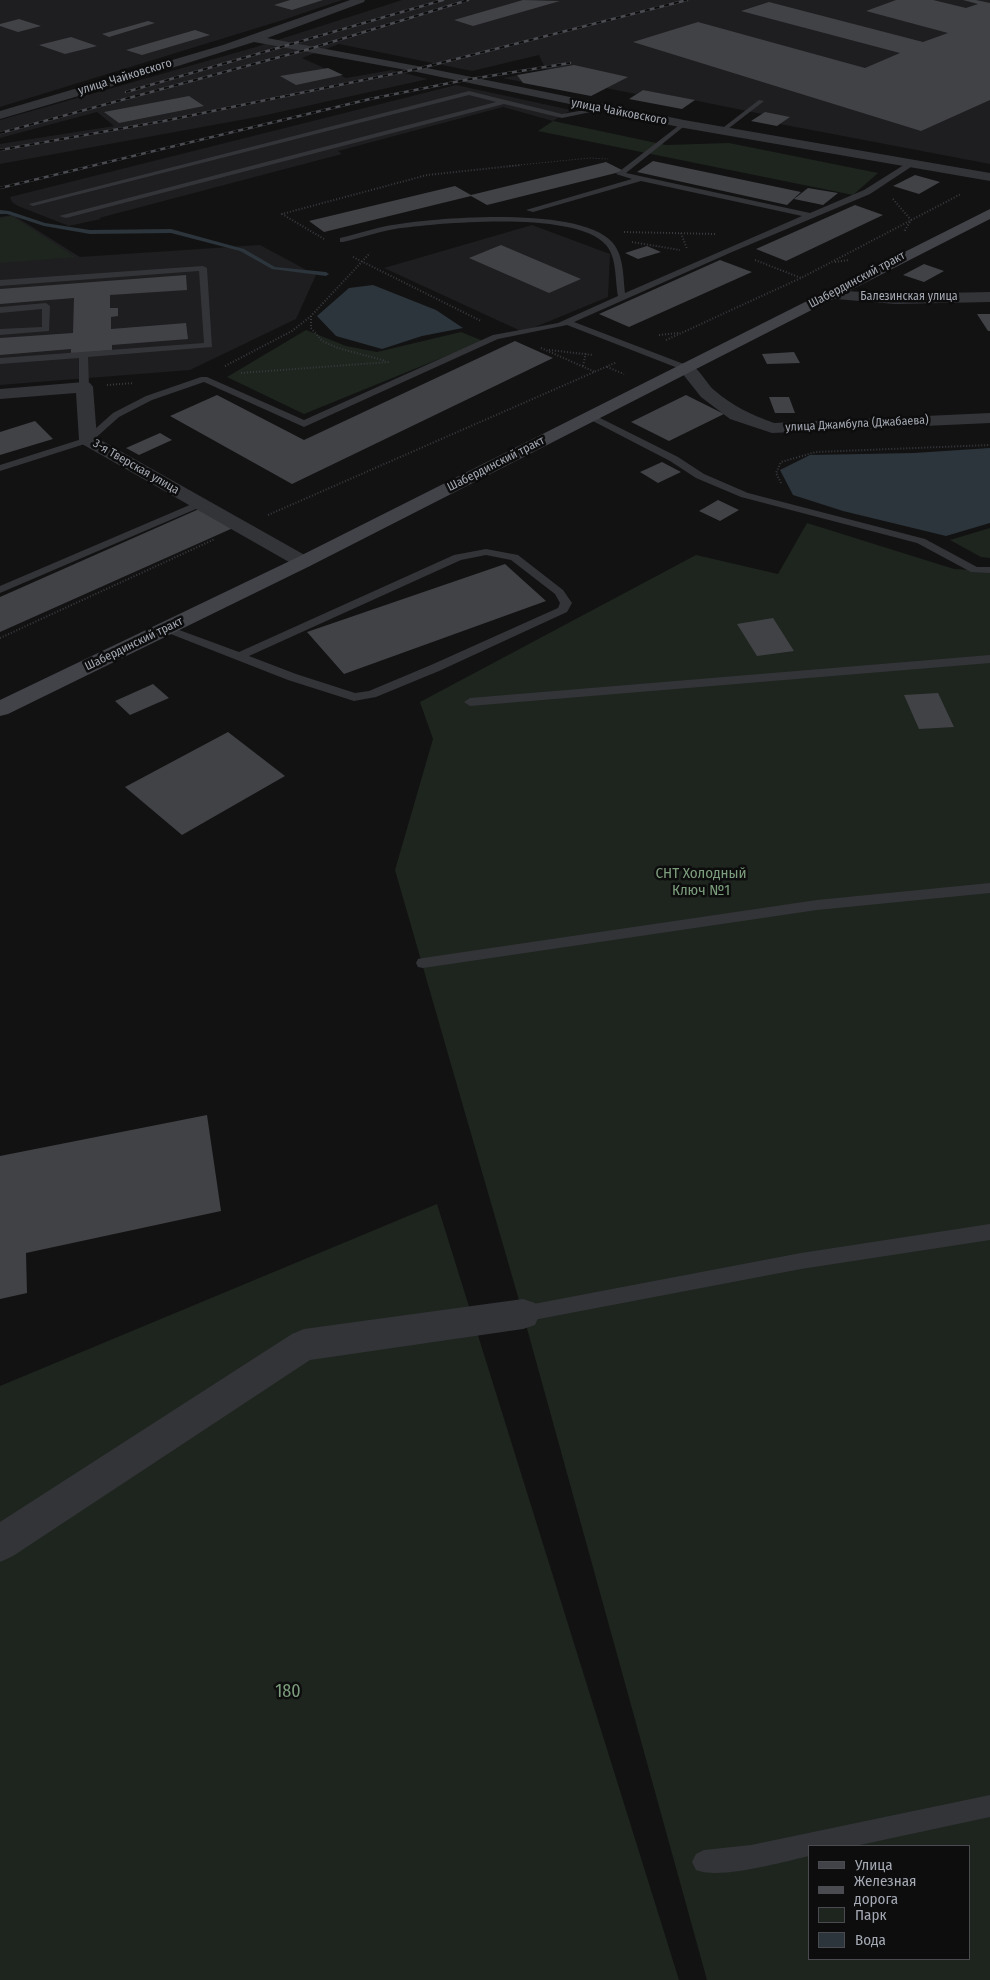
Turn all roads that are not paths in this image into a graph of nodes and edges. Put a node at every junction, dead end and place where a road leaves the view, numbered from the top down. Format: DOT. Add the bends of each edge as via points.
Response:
graph roads {
  1 [pos="360,0"];
  2 [pos="250,38"];
  3 [pos="504,101"];
  4 [pos="761,101"];
  5 [pos="602,108"];
  6 [pos="0,115"];
  7 [pos="684,124"];
  8 [pos="722,132"];
  9 [pos="910,165"];
  10 [pos="990,177"];
  11 [pos="641,178"];
  12 [pos="33,204"];
  13 [pos="530,210"];
  14 [pos="990,213"];
  15 [pos="63,216"];
  16 [pos="811,216"];
  17 [pos="343,240"];
  18 [pos="0,283"];
  19 [pos="828,295"];
  20 [pos="990,297"];
  21 [pos="622,298"];
  22 [pos="0,310"];
  23 [pos="566,322"];
  24 [pos="0,332"];
  25 [pos="83,355"];
  26 [pos="0,361"];
  27 [pos="686,368"];
  28 [pos="84,387"];
  29 [pos="0,394"];
  30 [pos="590,416"];
  31 [pos="990,418"];
  32 [pos="88,440"];
  33 [pos="0,468"];
  34 [pos="199,504"];
  35 [pos="303,562"];
  36 [pos="990,570"];
  37 [pos="0,590"];
  38 [pos="166,628"];
  39 [pos="238,657"];
  40 [pos="990,658"];
  41 [pos="470,702"];
  42 [pos="0,709"];
  43 [pos="990,888"];
  44 [pos="423,963"];
  45 [pos="990,1232"];
  46 [pos="523,1314"];
  47 [pos="0,1543"];
  48 [pos="990,1806"];
  49 [pos="704,1862"];
  1 -- 2 [label="street, улица Чайковского" via="307,21"];
  2 -- 5 [label="street, улица Чайковского"];
  2 -- 6 [label="street, улица Чайковского"];
  3 -- 5 [label="lane" via="562,116"];
  3 -- 12 [label="lane" via="469,93"];
  3 -- 15 [label="lane"];
  4 -- 8 [label="lane"];
  5 -- 7 [label="street, улица Чайковского"];
  7 -- 8 [label="street, улица Чайковского"];
  7 -- 11 [label="lane" via="620,174"];
  8 -- 9 [label="street, улица Чайковского"];
  9 -- 10 [label="street, улица Чайковского"];
  9 -- 16 [label="lane" via="874,188"];
  11 -- 13 [label="lane"];
  11 -- 16 [label="lane"];
  14 -- 19 [label="main road, Шабердинский тракт"];
  16 -- 21 [label="lane"];
  17 -- 21 [label="lane" via="393,227 472,220 535,220 580,227 609,242 618,264"];
  18 -- 25 [label="lane" via="203,268 209,345"];
  19 -- 20 [label="street, Балезинская улица" via="896,299"];
  19 -- 27 [label="main road, Шабердинский тракт"];
  21 -- 23 [label="lane"];
  22 -- 24 [label="lane" via="46,306 46,328"];
  23 -- 27 [label="lane"];
  23 -- 32 [label="lane" via="496,337 304,424 204,377 149,398 116,415"];
  25 -- 26 [label="lane"];
  25 -- 28 [label="lane"];
  27 -- 30 [label="main road, Шабердинский тракт"];
  27 -- 31 [label="street, улица Джамбула (Джабаева)" via="707,393 736,415 772,428"];
  28 -- 29 [label="street"];
  28 -- 32 [label="street, 3-я Тверская улица"];
  30 -- 35 [label="main road, Шабердинский тракт"];
  30 -- 36 [label="lane" via="700,476 745,496 806,509 921,541 975,570"];
  32 -- 33 [label="lane"];
  32 -- 34 [label="street, 3-я Тверская улица"];
  34 -- 35 [label="street, 3-я Тверская улица"];
  34 -- 37 [label="lane"];
  35 -- 38 [label="main road, Шабердинский тракт"];
  38 -- 39 [label="lane"];
  38 -- 42 [label="main road, Шабердинский тракт"];
  39 -- 39 [label="lane" via="354,697 372,694 435,668 563,610 566,603 559,592 514,557 486,552 458,557"];
  40 -- 41 [label="lane"];
  43 -- 44 [label="lane" via="818,905"];
  45 -- 46 [label="lane" via="801,1261"];
  46 -- 47 [label="street" via="304,1345"];
  48 -- 49 [label="lane" via="751,1857"];
}
